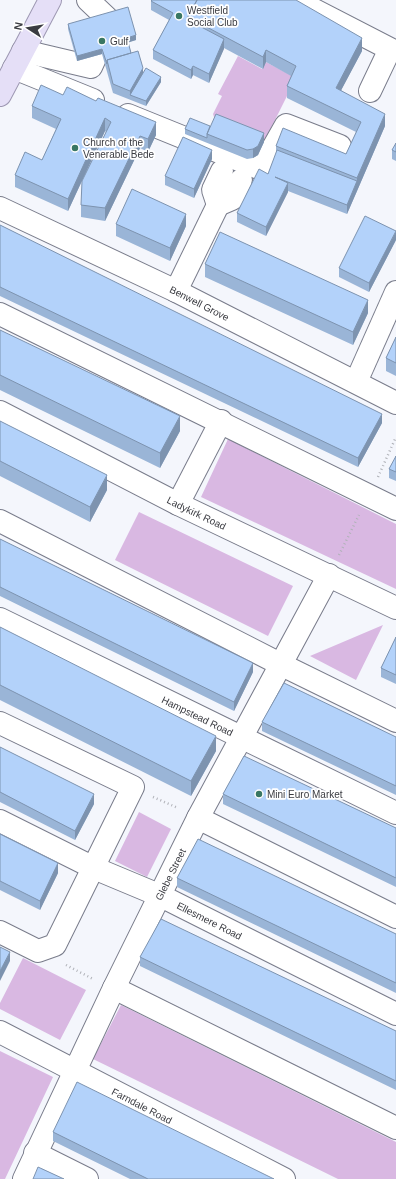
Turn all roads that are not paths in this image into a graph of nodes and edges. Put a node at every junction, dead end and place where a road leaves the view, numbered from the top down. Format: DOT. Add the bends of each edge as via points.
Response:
graph roads {
  1 [pos="50,0"];
  2 [pos="88,0"];
  3 [pos="295,0"];
  4 [pos="107,18"];
  5 [pos="96,56"];
  6 [pos="18,60"];
  7 [pos="370,91"];
  8 [pos="1,92"];
  9 [pos="340,146"];
  10 [pos="222,171"];
  11 [pos="241,180"];
  12 [pos="218,205"];
  13 [pos="0,208"];
  14 [pos="176,291"];
  15 [pos="396,292"];
  16 [pos="0,314"];
  17 [pos="356,382"];
  18 [pos="396,403"];
  19 [pos="0,412"];
  20 [pos="221,422"];
  21 [pos="178,504"];
  22 [pos="396,509"];
  23 [pos="0,521"];
  24 [pos="329,575"];
  25 [pos="396,608"];
  26 [pos="0,619"];
  27 [pos="282,665"];
  28 [pos="396,720"];
  29 [pos="0,723"];
  30 [pos="242,737"];
  31 [pos="396,813"];
  32 [pos="198,818"];
  33 [pos="0,821"];
  34 [pos="94,868"];
  35 [pos="160,896"];
  36 [pos="396,917"];
  37 [pos="0,932"];
  38 [pos="114,988"];
  39 [pos="396,1014"];
  40 [pos="0,1032"];
  41 [pos="75,1070"];
  42 [pos="396,1128"];
  43 [pos="35,1153"];
  44 [pos="24,1179"];
  45 [pos="87,1179"];
  46 [pos="284,1179"];
  1 -- 6 [label="main road"];
  2 -- 4 [label="street"];
  3 -- 7 [label="street" via="390,49"];
  5 -- 6 [label="street" via="91,67"];
  6 -- 8 [label="main road"];
  6 -- 9 [label="street" via="260,169 286,125"];
  10 -- 12 [label="street" via="213,190"];
  11 -- 12 [label="street" via="232,199"];
  12 -- 14 [label="street"];
  13 -- 14 [label="street, Benwell Grove"];
  14 -- 17 [label="street, Benwell Grove"];
  15 -- 17 [label="street"];
  16 -- 20 [label="street"];
  17 -- 18 [label="street, Benwell Grove"];
  19 -- 21 [label="street, Ladykirk Road"];
  20 -- 21 [label="street"];
  20 -- 22 [label="street"];
  21 -- 24 [label="street, Ladykirk Road"];
  23 -- 27 [label="street"];
  24 -- 25 [label="street, Ladykirk Road"];
  24 -- 27 [label="street, Glebe Street"];
  26 -- 30 [label="street, Hampstead Road"];
  27 -- 28 [label="street"];
  27 -- 30 [label="street, Glebe Street"];
  29 -- 34 [label="street" via="133,788"];
  30 -- 31 [label="street, Hampstead Road"];
  30 -- 32 [label="street, Glebe Street"];
  32 -- 35 [label="street, Glebe Street"];
  32 -- 36 [label="street"];
  33 -- 34 [label="street, Ellesmere Road"];
  34 -- 35 [label="street, Ellesmere Road"];
  34 -- 37 [label="street" via="54,944 38,951"];
  35 -- 38 [label="street, Glebe Street"];
  35 -- 39 [label="street, Ellesmere Road"];
  38 -- 41 [label="street, Glebe Street"];
  38 -- 42 [label="street"];
  40 -- 41 [label="street, Farndale Road"];
  41 -- 43 [label="street, Glebe Street"];
  41 -- 46 [label="street, Farndale Road"];
  43 -- 44 [label="street, Glebe Street"];
  43 -- 45 [label="street"];
}
